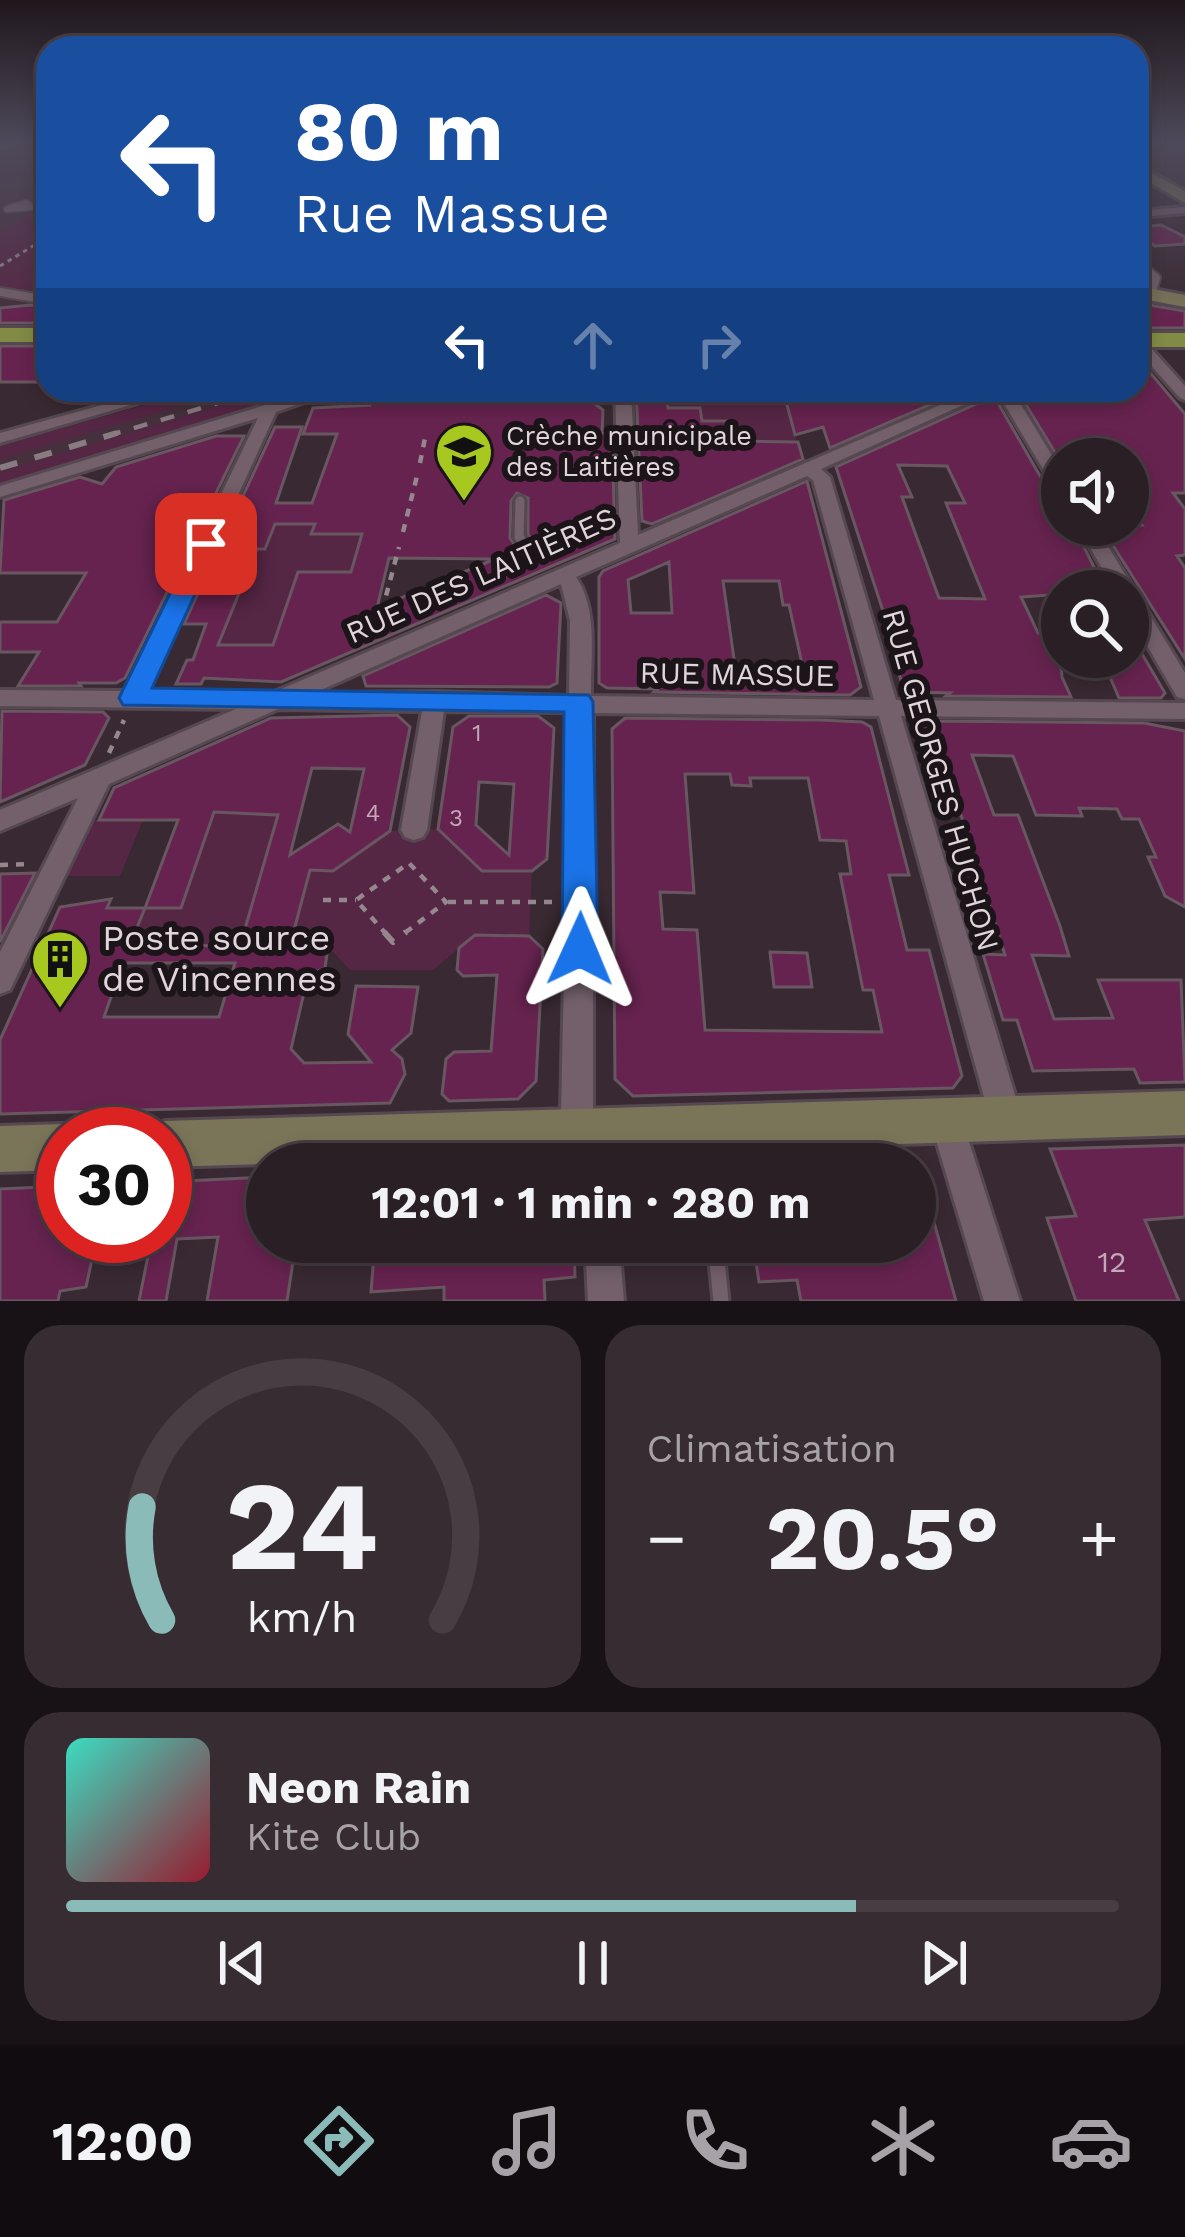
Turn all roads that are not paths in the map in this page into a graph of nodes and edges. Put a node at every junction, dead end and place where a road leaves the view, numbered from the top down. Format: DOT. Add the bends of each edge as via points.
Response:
graph roads {
  1 [pos="8,208"];
  2 [pos="1185,210"];
  3 [pos="1149,213"];
  4 [pos="0,224"];
  5 [pos="0,292"];
  6 [pos="1149,294"];
  7 [pos="36,298"];
  8 [pos="1185,301"];
  9 [pos="0,335"];
  10 [pos="36,335"];
  11 [pos="1185,340"];
  12 [pos="1149,341"];
  13 [pos="1149,354"];
  14 [pos="1185,395"];
  15 [pos="130,402"];
  16 [pos="294,402"];
  17 [pos="623,402"];
  18 [pos="961,402"];
  19 [pos="1011,402"];
  20 [pos="269,410"];
  21 [pos="0,438"];
  22 [pos="1041,451"];
  23 [pos="808,469"];
  24 [pos="0,492"];
  25 [pos="520,501"];
  26 [pos="629,547"];
  27 [pos="532,555"];
  28 [pos="552,575"];
  29 [pos="1149,630"];
  30 [pos="1185,691"];
  31 [pos="278,697"];
  32 [pos="0,698"];
  33 [pos="134,698"];
  34 [pos="435,700"];
  35 [pos="579,702"];
  36 [pos="884,706"];
  37 [pos="1185,711"];
  38 [pos="100,777"];
  39 [pos="0,820"];
  40 [pos="414,830"];
  41 [pos="0,981"];
  42 [pos="1185,1113"];
  43 [pos="1005,1115"];
  44 [pos="946,1119"];
  45 [pos="590,1143"];
  46 [pos="732,1143"];
  47 [pos="192,1144"];
  48 [pos="246,1145"];
  49 [pos="36,1148"];
  50 [pos="0,1149"];
  51 [pos="603,1263"];
  52 [pos="717,1263"];
  53 [pos="606,1301"];
  54 [pos="721,1301"];
  55 [pos="1002,1301"];
  1 -- 4 [label="lane"];
  2 -- 3 [label="street"];
  5 -- 7 [label="lane"];
  6 -- 8 [label="main road"];
  9 -- 10 [label="main road"];
  11 -- 12 [label="main road"];
  13 -- 14 [label="street"];
  15 -- 21 [label="street"];
  16 -- 20 [label="street"];
  17 -- 26 [label="street"];
  18 -- 23 [label="street, RUE DES LAITIÈRES"];
  19 -- 22 [label="street"];
  20 -- 24 [label="street"];
  20 -- 33 [label="street"];
  23 -- 26 [label="street, RUE DES LAITIÈRES"];
  23 -- 36 [label="street, RUE GEORGES HUCHON" via="821,477"];
  25 -- 27 [label="lane" via="519,537"];
  26 -- 28 [label="street, RUE DES LAITIÈRES"];
  28 -- 31 [label="street, RUE DES LAITIÈRES"];
  28 -- 35 [label="street" via="579,598"];
  29 -- 30 [label="street"];
  31 -- 33 [label="street, RUE MASSUE"];
  31 -- 34 [label="street, RUE MASSUE"];
  31 -- 38 [label="street, RUE DES LAITIÈRES"];
  32 -- 33 [label="street, RUE MASSUE"];
  34 -- 35 [label="street, RUE MASSUE"];
  34 -- 40 [label="street"];
  35 -- 36 [label="street, RUE MASSUE"];
  35 -- 45 [label="street" via="578,1111"];
  36 -- 37 [label="street, RUE MASSUE"];
  36 -- 43 [label="street, RUE GEORGES HUCHON"];
  38 -- 39 [label="street, RUE DES LAITIÈRES"];
  38 -- 41 [label="street"];
  42 -- 43 [label="main road"];
  43 -- 44 [label="main road"];
  44 -- 46 [label="main road"];
  44 -- 55 [label="street"];
  47 -- 48 [label="main road"];
  49 -- 50 [label="main road"];
  51 -- 53 [label="street"];
  52 -- 54 [label="lane"];
}
